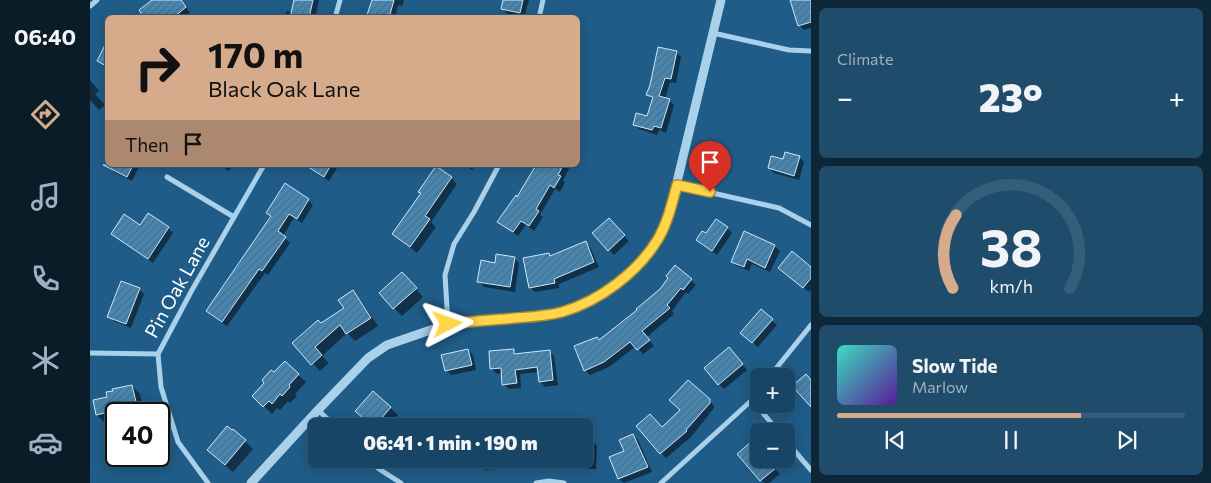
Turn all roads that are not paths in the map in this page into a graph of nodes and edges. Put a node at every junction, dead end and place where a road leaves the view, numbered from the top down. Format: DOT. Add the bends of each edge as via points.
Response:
graph roads {
  1 [pos="97,0"];
  2 [pos="340,0"];
  3 [pos="543,0"];
  4 [pos="721,0"];
  5 [pos="90,6"];
  6 [pos="336,15"];
  7 [pos="540,15"];
  8 [pos="713,33"];
  9 [pos="811,51"];
  10 [pos="263,167"];
  11 [pos="497,167"];
  12 [pos="167,177"];
  13 [pos="677,185"];
  14 [pos="234,217"];
  15 [pos="811,225"];
  16 [pos="448,324"];
  17 [pos="811,325"];
  18 [pos="90,353"];
  19 [pos="158,354"];
  20 [pos="776,368"];
  21 [pos="750,402"];
  22 [pos="318,410"];
  23 [pos="763,413"];
  24 [pos="326,418"];
  25 [pos="771,423"];
  26 [pos="795,451"];
  27 [pos="379,468"];
  28 [pos="811,470"];
  29 [pos="208,483"];
  30 [pos="251,483"];
  31 [pos="402,483"];
  32 [pos="536,483"];
  33 [pos="564,483"];
  34 [pos="661,483"];
  1 -- 5 [label="street"];
  2 -- 6 [label="street"];
  3 -- 7 [label="street"];
  4 -- 8 [label="street"];
  8 -- 9 [label="street" via="789,50"];
  8 -- 13 [label="street"];
  10 -- 14 [label="street, Pin Oak Lane"];
  11 -- 16 [label="street" via="454,244 445,275"];
  12 -- 14 [label="street"];
  13 -- 15 [label="street" via="779,208"];
  13 -- 16 [label="street" via="670,215 658,239 640,263 588,302 562,312 526,318"];
  14 -- 19 [label="street, Pin Oak Lane"];
  16 -- 22 [label="street" via="387,345 368,358"];
  17 -- 20 [label="street"];
  18 -- 19 [label="street"];
  19 -- 29 [label="street, Pin Oak Lane" via="161,387 178,442"];
  21 -- 34 [label="street"];
  22 -- 24 [label="street"];
  22 -- 30 [label="street"];
  23 -- 25 [label="street"];
  26 -- 28 [label="street"];
  27 -- 31 [label="street"];
  32 -- 33 [label="street"];
}
